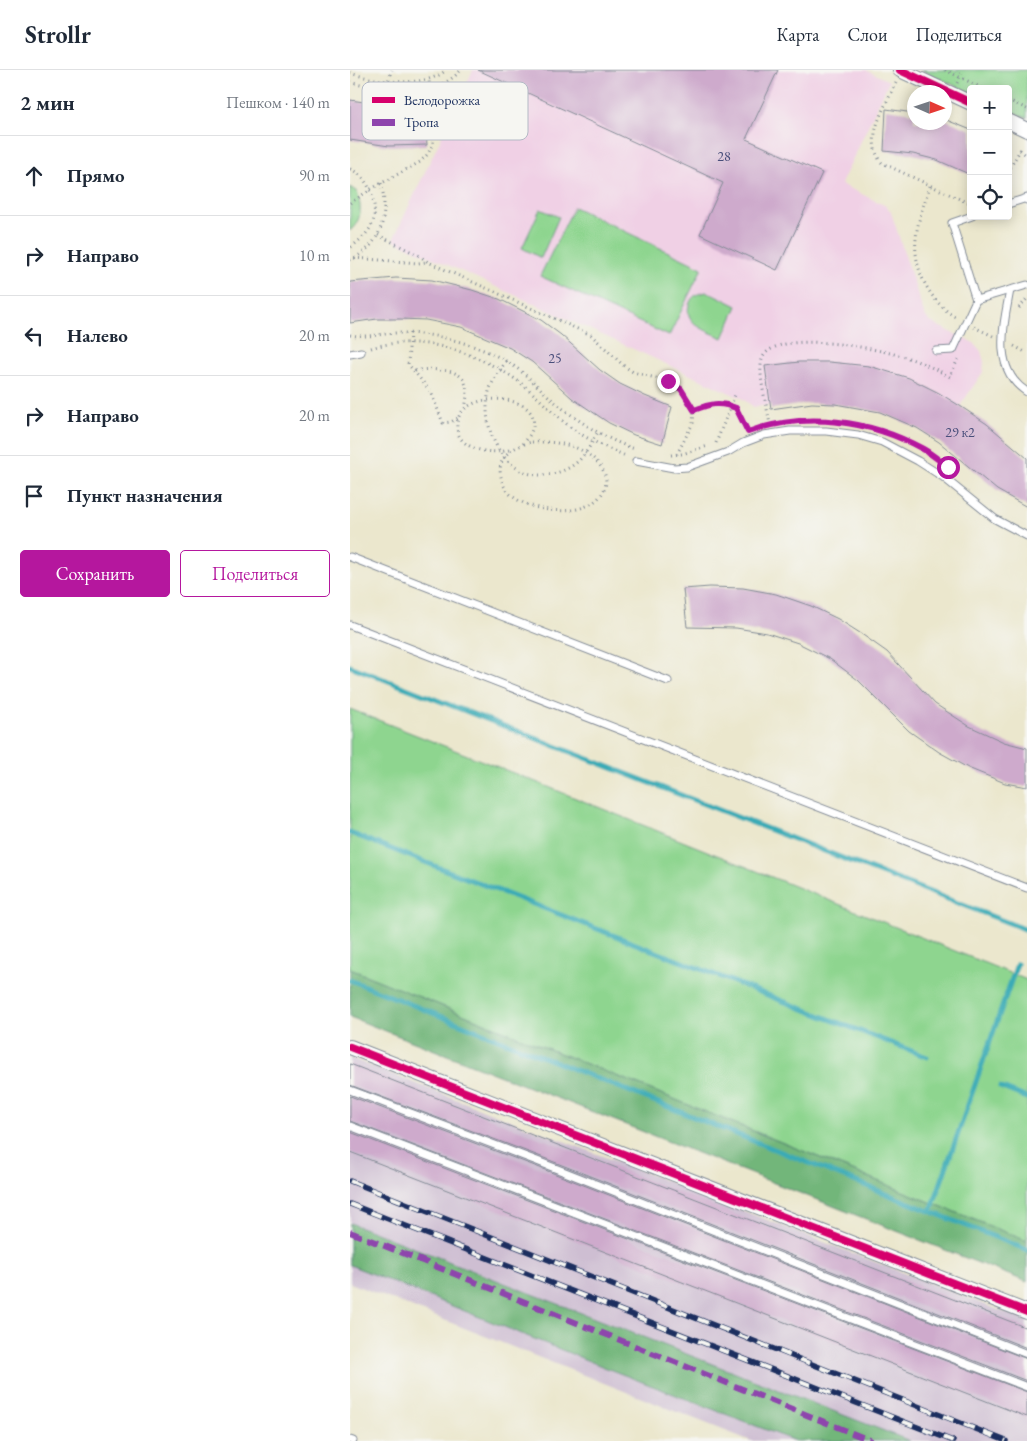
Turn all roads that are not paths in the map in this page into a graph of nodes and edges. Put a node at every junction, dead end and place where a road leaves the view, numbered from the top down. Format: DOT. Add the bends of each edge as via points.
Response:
graph roads {
  1 [pos="899,74"];
  2 [pos="967,101"];
  3 [pos="1012,123"];
  4 [pos="1027,130"];
  5 [pos="1027,200"];
  6 [pos="1012,203"];
  7 [pos="967,218"];
  8 [pos="1027,284"];
  9 [pos="1010,290"];
  10 [pos="976,300"];
  11 [pos="936,351"];
  12 [pos="361,352"];
  13 [pos="350,354"];
  14 [pos="1027,392"];
  15 [pos="636,461"];
  16 [pos="1027,536"];
  17 [pos="350,558"];
  18 [pos="350,625"];
  19 [pos="668,681"];
  20 [pos="1027,888"];
  21 [pos="350,1047"];
  22 [pos="350,1090"];
  23 [pos="350,1126"];
  24 [pos="1027,1312"];
  25 [pos="1027,1354"];
  26 [pos="1027,1387"];
  1 -- 2 [label="street"];
  3 -- 4 [label="street"];
  5 -- 6 [label="lane"];
  7 -- 10 [label="lane" via="952,223"];
  8 -- 9 [label="lane"];
  9 -- 10 [label="lane"];
  9 -- 14 [label="lane" via="1001,340 1002,352 1007,368"];
  10 -- 11 [label="lane" via="953,350"];
  12 -- 13 [label="lane"];
  15 -- 16 [label="lane" via="674,468 687,467 764,435 790,430 858,435 882,442 918,461 995,519"];
  17 -- 19 [label="lane"];
  18 -- 20 [label="lane"];
  21 -- 24 [label="street"];
  22 -- 25 [label="lane"];
  23 -- 26 [label="lane"];
}
